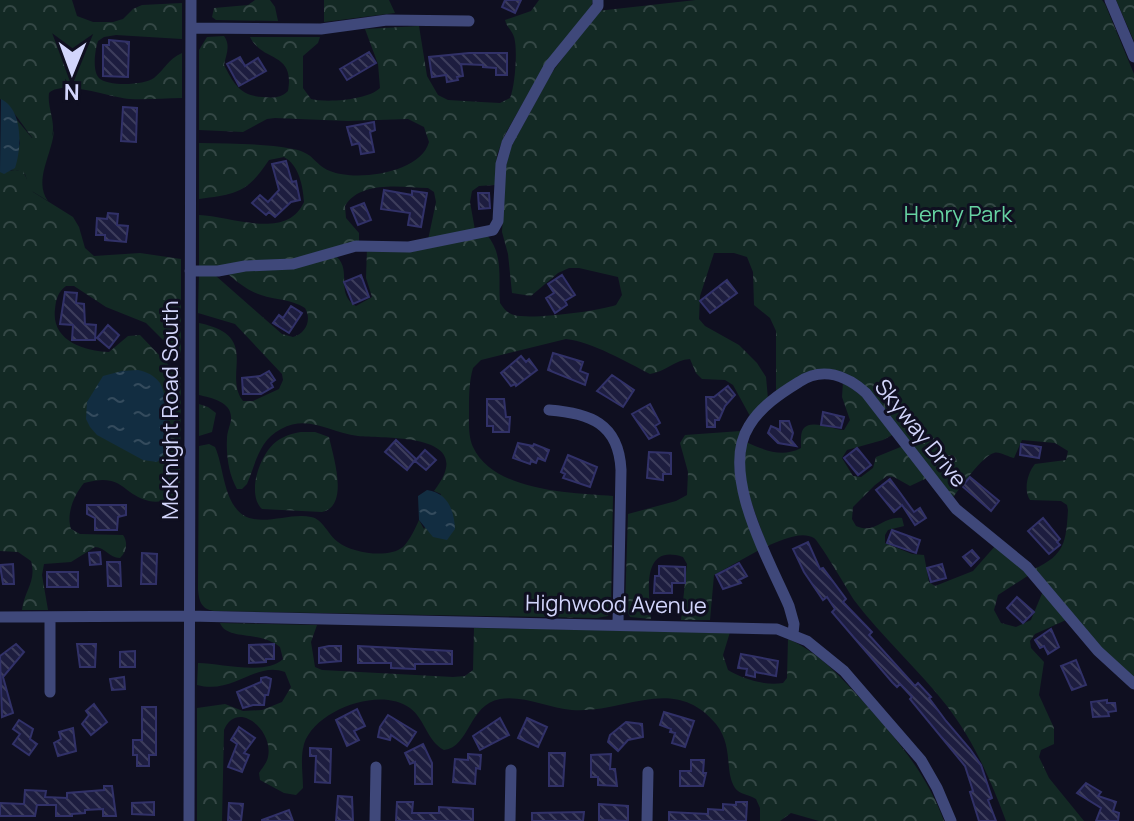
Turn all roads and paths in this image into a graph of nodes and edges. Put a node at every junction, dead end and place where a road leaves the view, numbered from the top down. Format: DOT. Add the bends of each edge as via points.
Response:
graph roads {
  1 [pos="191,0"];
  2 [pos="1110,0"];
  3 [pos="598,3"];
  4 [pos="469,21"];
  5 [pos="191,28"];
  6 [pos="1134,57"];
  7 [pos="190,271"];
  8 [pos="549,410"];
  9 [pos="189,616"];
  10 [pos="0,617"];
  11 [pos="50,617"];
  12 [pos="618,624"];
  13 [pos="793,634"];
  14 [pos="1134,684"];
  15 [pos="50,692"];
  16 [pos="376,767"];
  17 [pos="511,770"];
  18 [pos="648,772"];
  19 [pos="189,821"];
  20 [pos="375,821"];
  21 [pos="510,821"];
  22 [pos="647,821"];
  23 [pos="951,821"];
  1 -- 5 [label="street, McKnight Road South"];
  2 -- 6 [label="street"];
  3 -- 7 [label="street" via="550,65 507,143 493,230 409,247 356,246 293,264"];
  4 -- 5 [label="street" via="387,20 321,29"];
  5 -- 7 [label="street, McKnight Road South"];
  7 -- 9 [label="street, McKnight Road South"];
  8 -- 12 [label="street" via="594,419 618,450"];
  9 -- 11 [label="street, Highwood Avenue"];
  9 -- 12 [label="street, Highwood Avenue"];
  9 -- 19 [label="street, McKnight Road South"];
  10 -- 11 [label="street, Highwood Avenue"];
  11 -- 15 [label="street"];
  12 -- 13 [label="street, Highwood Avenue" via="765,628"];
  13 -- 14 [label="street, Skyway Drive" via="789,606 741,487 739,456 747,429 767,406 808,377 833,374 866,393 956,509 1027,567 1098,651"];
  13 -- 23 [label="street, Highwood Avenue" via="838,665 904,738 934,780"];
  16 -- 20 [label="street"];
  17 -- 21 [label="street"];
  18 -- 22 [label="street"];
}
